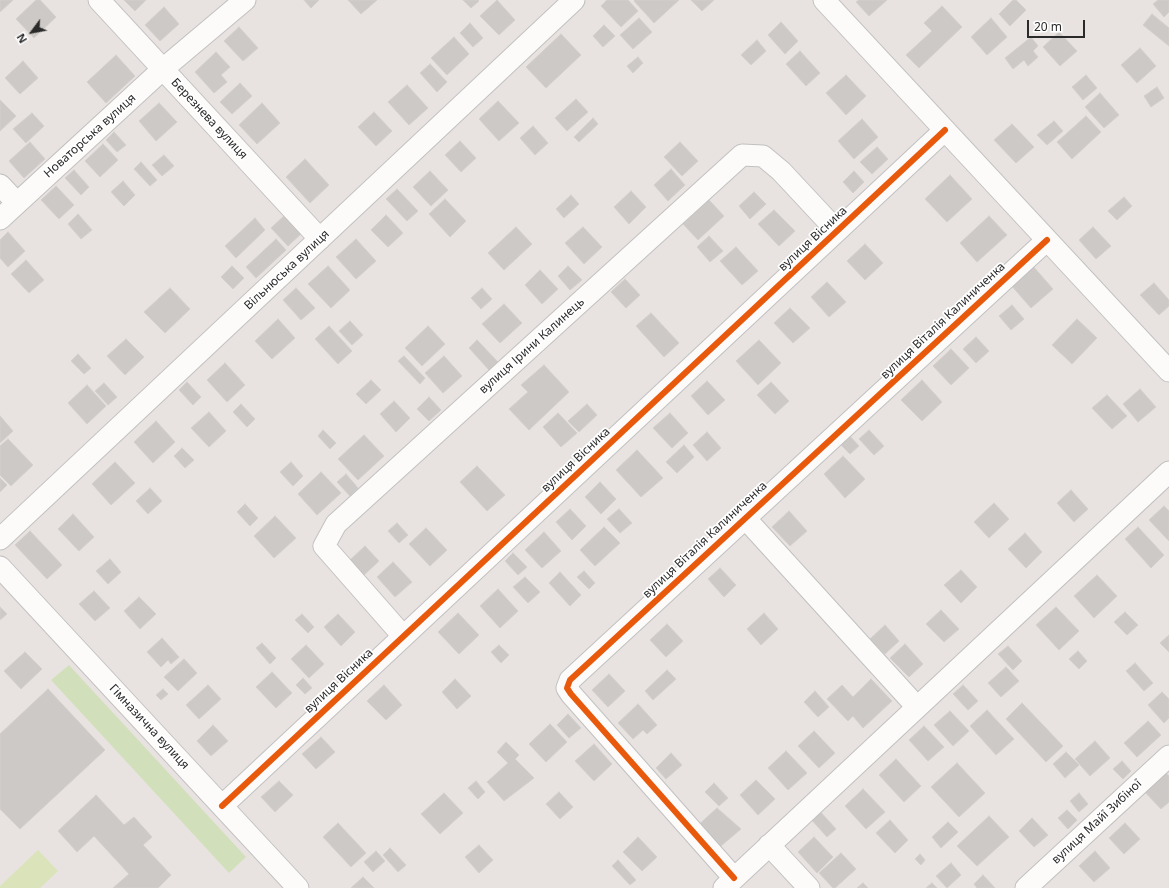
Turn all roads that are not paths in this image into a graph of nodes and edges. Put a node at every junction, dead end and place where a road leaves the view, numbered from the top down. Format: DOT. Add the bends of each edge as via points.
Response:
graph roads {
  1 [pos="99,0"];
  2 [pos="245,0"];
  3 [pos="574,0"];
  4 [pos="824,0"];
  5 [pos="163,70"];
  6 [pos="945,130"];
  7 [pos="0,184"];
  8 [pos="17,203"];
  9 [pos="0,219"];
  10 [pos="838,231"];
  11 [pos="320,239"];
  12 [pos="1047,240"];
  13 [pos="1169,371"];
  14 [pos="1169,472"];
  15 [pos="745,518"];
  16 [pos="0,539"];
  17 [pos="0,566"];
  18 [pos="403,636"];
  19 [pos="917,707"];
  20 [pos="1169,756"];
  21 [pos="222,806"];
  22 [pos="769,845"];
  23 [pos="729,883"];
  24 [pos="298,888"];
  25 [pos="810,888"];
  26 [pos="1026,888"];
  1 -- 5 [label="street, Березнева вулиця"];
  2 -- 5 [label="street, Новаторська вулиця"];
  3 -- 11 [label="street, Вільнюська вулиця"];
  4 -- 6 [label="street"];
  5 -- 8 [label="street, Новаторська вулиця"];
  5 -- 11 [label="street, Березнева вулиця"];
  6 -- 10 [label="street, вулиця Вісника"];
  6 -- 12 [label="street"];
  7 -- 8 [label="street"];
  8 -- 9 [label="street, Новаторська вулиця"];
  10 -- 18 [label="street, вулиця Вісника"];
  10 -- 18 [label="street, вулиця Ірини Калинець" via="781,171 763,156 742,155 336,524 324,546"];
  11 -- 16 [label="street, Вільнюська вулиця"];
  12 -- 13 [label="street"];
  12 -- 15 [label="street, вулиця Віталія Калиниченка"];
  14 -- 19 [label="street, вулиця Віталія Калиниченка"];
  15 -- 19 [label="street"];
  15 -- 23 [label="street, вулиця Віталія Калиниченка" via="570,680 567,688"];
  17 -- 21 [label="street, Гімназична вулиця"];
  18 -- 21 [label="street, вулиця Вісника"];
  19 -- 22 [label="street, вулиця Віталія Калиниченка"];
  20 -- 26 [label="street, вулиця Майї Зибіної"];
  21 -- 24 [label="street, Гімназична вулиця"];
  22 -- 23 [label="street, вулиця Віталія Калиниченка"];
  22 -- 25 [label="street"];
}
